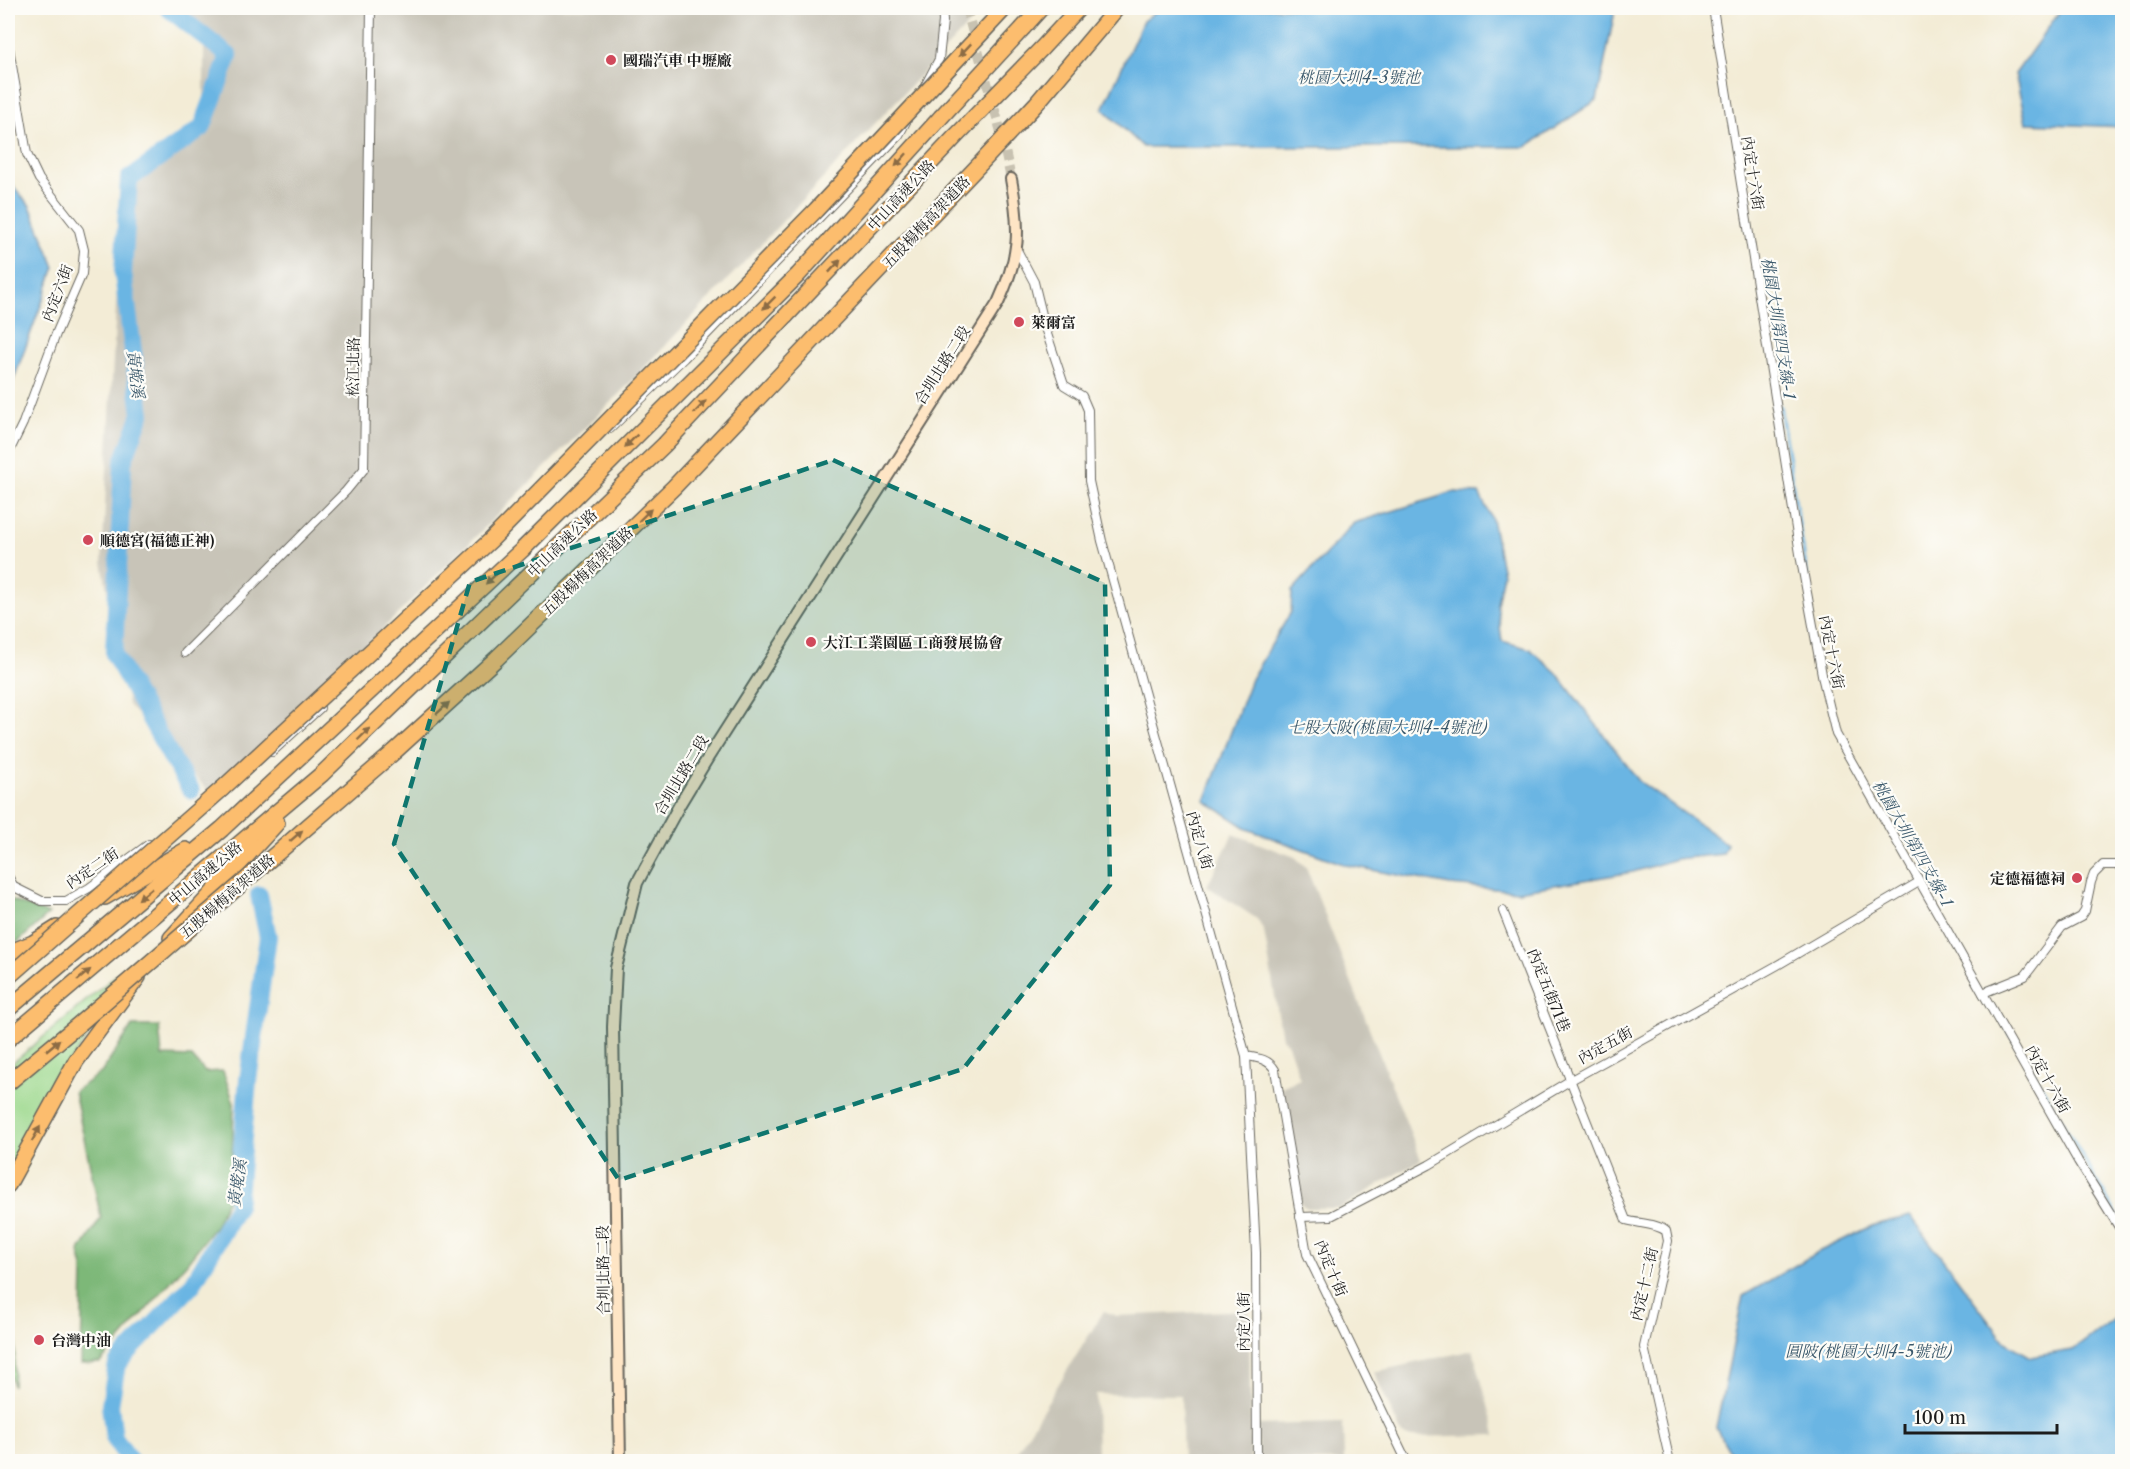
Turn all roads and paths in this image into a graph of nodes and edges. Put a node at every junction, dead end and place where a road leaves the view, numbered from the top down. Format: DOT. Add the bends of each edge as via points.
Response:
graph roads {
  1 [pos="371,8"];
  2 [pos="942,8"];
  3 [pos="1005,8"];
  4 [pos="1041,8"];
  5 [pos="1079,8"];
  6 [pos="1117,8"];
  7 [pos="1713,8"];
  8 [pos="8,42"];
  9 [pos="1011,179"];
  10 [pos="1017,250"];
  11 [pos="8,454"];
  12 [pos="185,653"];
  13 [pos="322,774"];
  14 [pos="222,829"];
  15 [pos="2122,865"];
  16 [pos="8,876"];
  17 [pos="1919,882"];
  18 [pos="1503,910"];
  19 [pos="8,952"];
  20 [pos="8,977"];
  21 [pos="1983,993"];
  22 [pos="8,1009"];
  23 [pos="8,1040"];
  24 [pos="1246,1056"];
  25 [pos="1571,1080"];
  26 [pos="8,1083"];
  27 [pos="8,1185"];
  28 [pos="1300,1217"];
  29 [pos="2122,1232"];
  30 [pos="620,1461"];
  31 [pos="1257,1461"];
  32 [pos="1407,1461"];
  33 [pos="1670,1461"];
  1 -- 12 [label="street, 松江北路" via="364,469"];
  2 -- 16 [label="street, 內定二街" via="939,59 899,135 684,358 283,743 188,816 66,901 42,902 14,887"];
  3 -- 20 [label="highway, one-way, bridge" via="791,236 491,540 223,788"];
  4 -- 14 [label="highway, 中山高速公路, one-way, bridge" via="798,275 531,542"];
  13 -- 5 [label="highway, 中山高速公路, one-way, bridge" via="664,445"];
  26 -- 6 [label="highway, 五股楊梅高架道路, one-way, bridge" via="394,752 674,488 1036,104"];
  7 -- 17 [label="street, 內定十六街" via="1801,560 1833,724"];
  8 -- 11 [label="street, 內定六街" via="27,154 39,179 79,230 84,250 82,273"];
  9 -- 10 [label="street, 合圳北路二段"];
  10 -- 24 [label="street, 內定八街" via="1034,282 1064,385 1082,396 1088,410 1089,481 1102,541"];
  10 -- 30 [label="street, 合圳北路二段" via="998,303 709,756 638,883 616,968 613,1028"];
  23 -- 13 [label="highway, 中山高速公路, one-way"];
  27 -- 13 [label="highway, one-way" via="76,1060 153,956"];
  14 -- 19 [label="highway" via="33,943"];
  14 -- 22 [label="highway, 中山高速公路, one-way"];
  15 -- 21 [label="street" via="2103,865 2094,874 2081,917 2062,927 2025,976"];
  17 -- 21 [label="street, 內定十六街"];
  17 -- 25 [label="street, 內定五街"];
  18 -- 25 [label="street, 內定五街71巷"];
  21 -- 29 [label="street, 內定十六街"];
  24 -- 28 [label="street, 內定十街" via="1264,1060 1275,1070"];
  24 -- 31 [label="street, 內定八街" via="1256,1253"];
  25 -- 28 [label="street, 內定五街" via="1429,1165 1331,1216"];
  25 -- 33 [label="street, 內定十二街" via="1626,1220 1660,1226 1666,1231 1668,1241 1644,1347"];
  28 -- 32 [label="street, 內定十街" via="1307,1254"];
}
